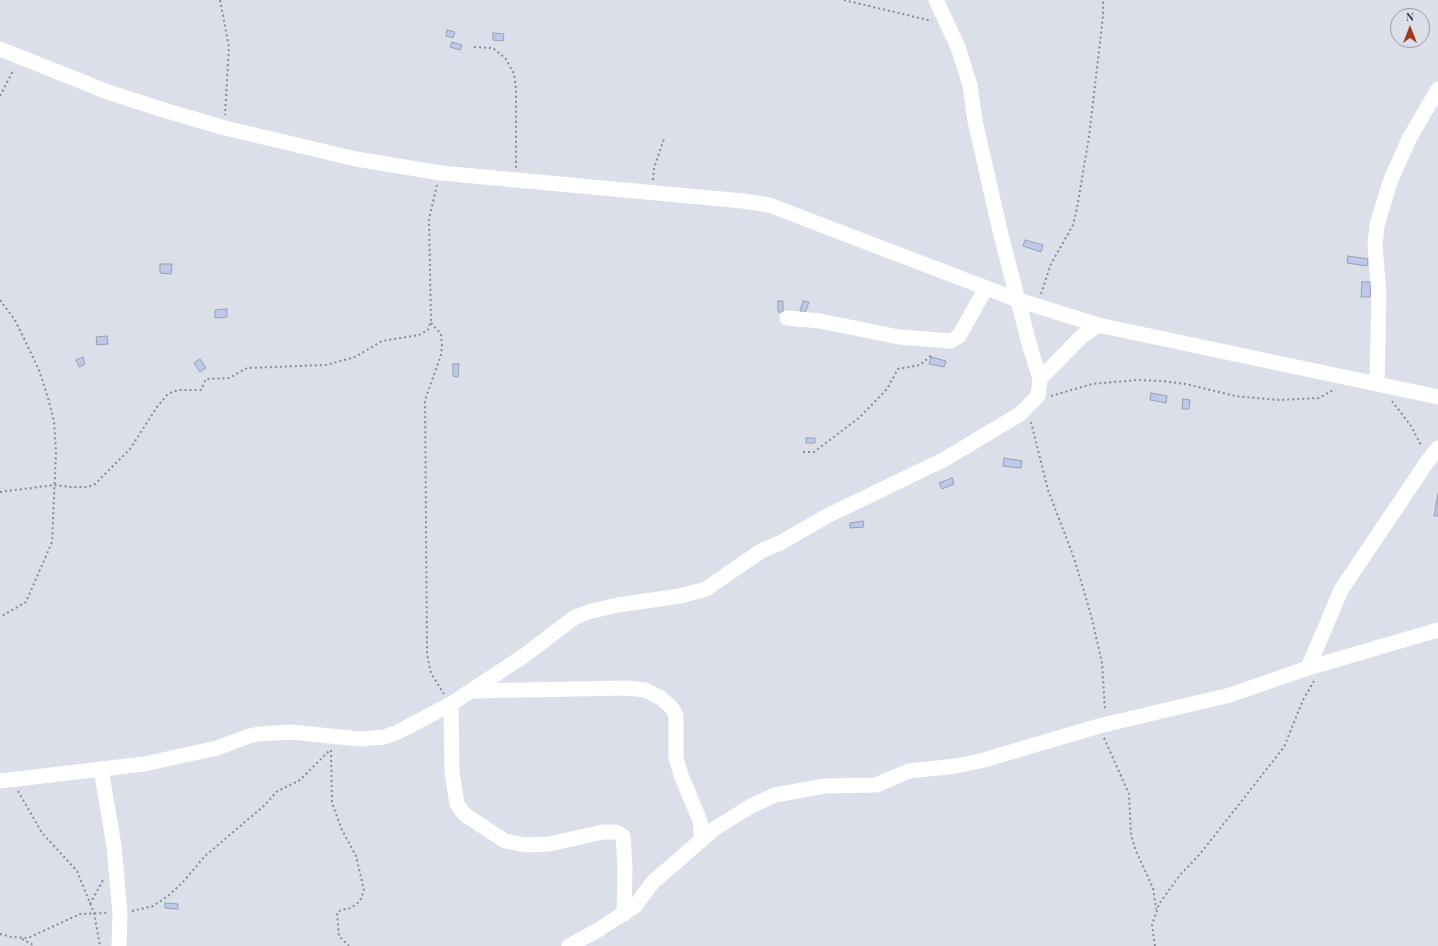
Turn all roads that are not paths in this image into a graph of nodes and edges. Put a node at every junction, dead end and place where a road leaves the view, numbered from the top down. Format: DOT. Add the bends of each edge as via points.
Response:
graph roads {
  1 [pos="936,0"];
  2 [pos="0,49"];
  3 [pos="1438,89"];
  4 [pos="986,288"];
  5 [pos="1018,300"];
  6 [pos="787,318"];
  7 [pos="1098,325"];
  8 [pos="1040,379"];
  9 [pos="1377,384"];
  10 [pos="1438,397"];
  11 [pos="1438,448"];
  12 [pos="1438,630"];
  13 [pos="1311,674"];
  14 [pos="471,691"];
  15 [pos="451,704"];
  16 [pos="101,769"];
  17 [pos="7,780"];
  18 [pos="702,840"];
  19 [pos="624,914"];
  20 [pos="119,946"];
  21 [pos="569,946"];
  1 -- 5 [label="street" via="958,48 970,86 975,121"];
  2 -- 4 [label="street" via="108,92 225,128 356,159 441,173 769,205"];
  3 -- 9 [label="street" via="1402,153 1377,225"];
  4 -- 5 [label="street"];
  4 -- 6 [label="street" via="957,338 951,341 886,335 820,321"];
  5 -- 7 [label="street"];
  5 -- 8 [label="street"];
  7 -- 8 [label="street" via="1082,336"];
  7 -- 9 [label="street"];
  8 -- 14 [label="street" via="1040,390 1020,414 945,459 761,551 706,589 680,596 605,608 575,617"];
  9 -- 10 [label="street"];
  11 -- 13 [label="street" via="1341,590"];
  12 -- 13 [label="street"];
  13 -- 18 [label="street" via="1103,725 984,760 909,771 876,785 825,786 783,793 751,806 721,824"];
  14 -- 15 [label="street"];
  14 -- 18 [label="street" via="628,688 644,690 661,698 672,708 676,716 676,758 699,816"];
  15 -- 16 [label="street" via="410,727 384,736 360,739 291,732 259,734 217,748 144,764"];
  15 -- 19 [label="street" via="452,772 458,804 464,814 505,841 525,845 549,844 603,832 616,832 623,836"];
  16 -- 17 [label="street"];
  16 -- 20 [label="street" via="115,864 120,914"];
  18 -- 19 [label="street" via="653,882 635,906"];
  19 -- 21 [label="street"];
}
